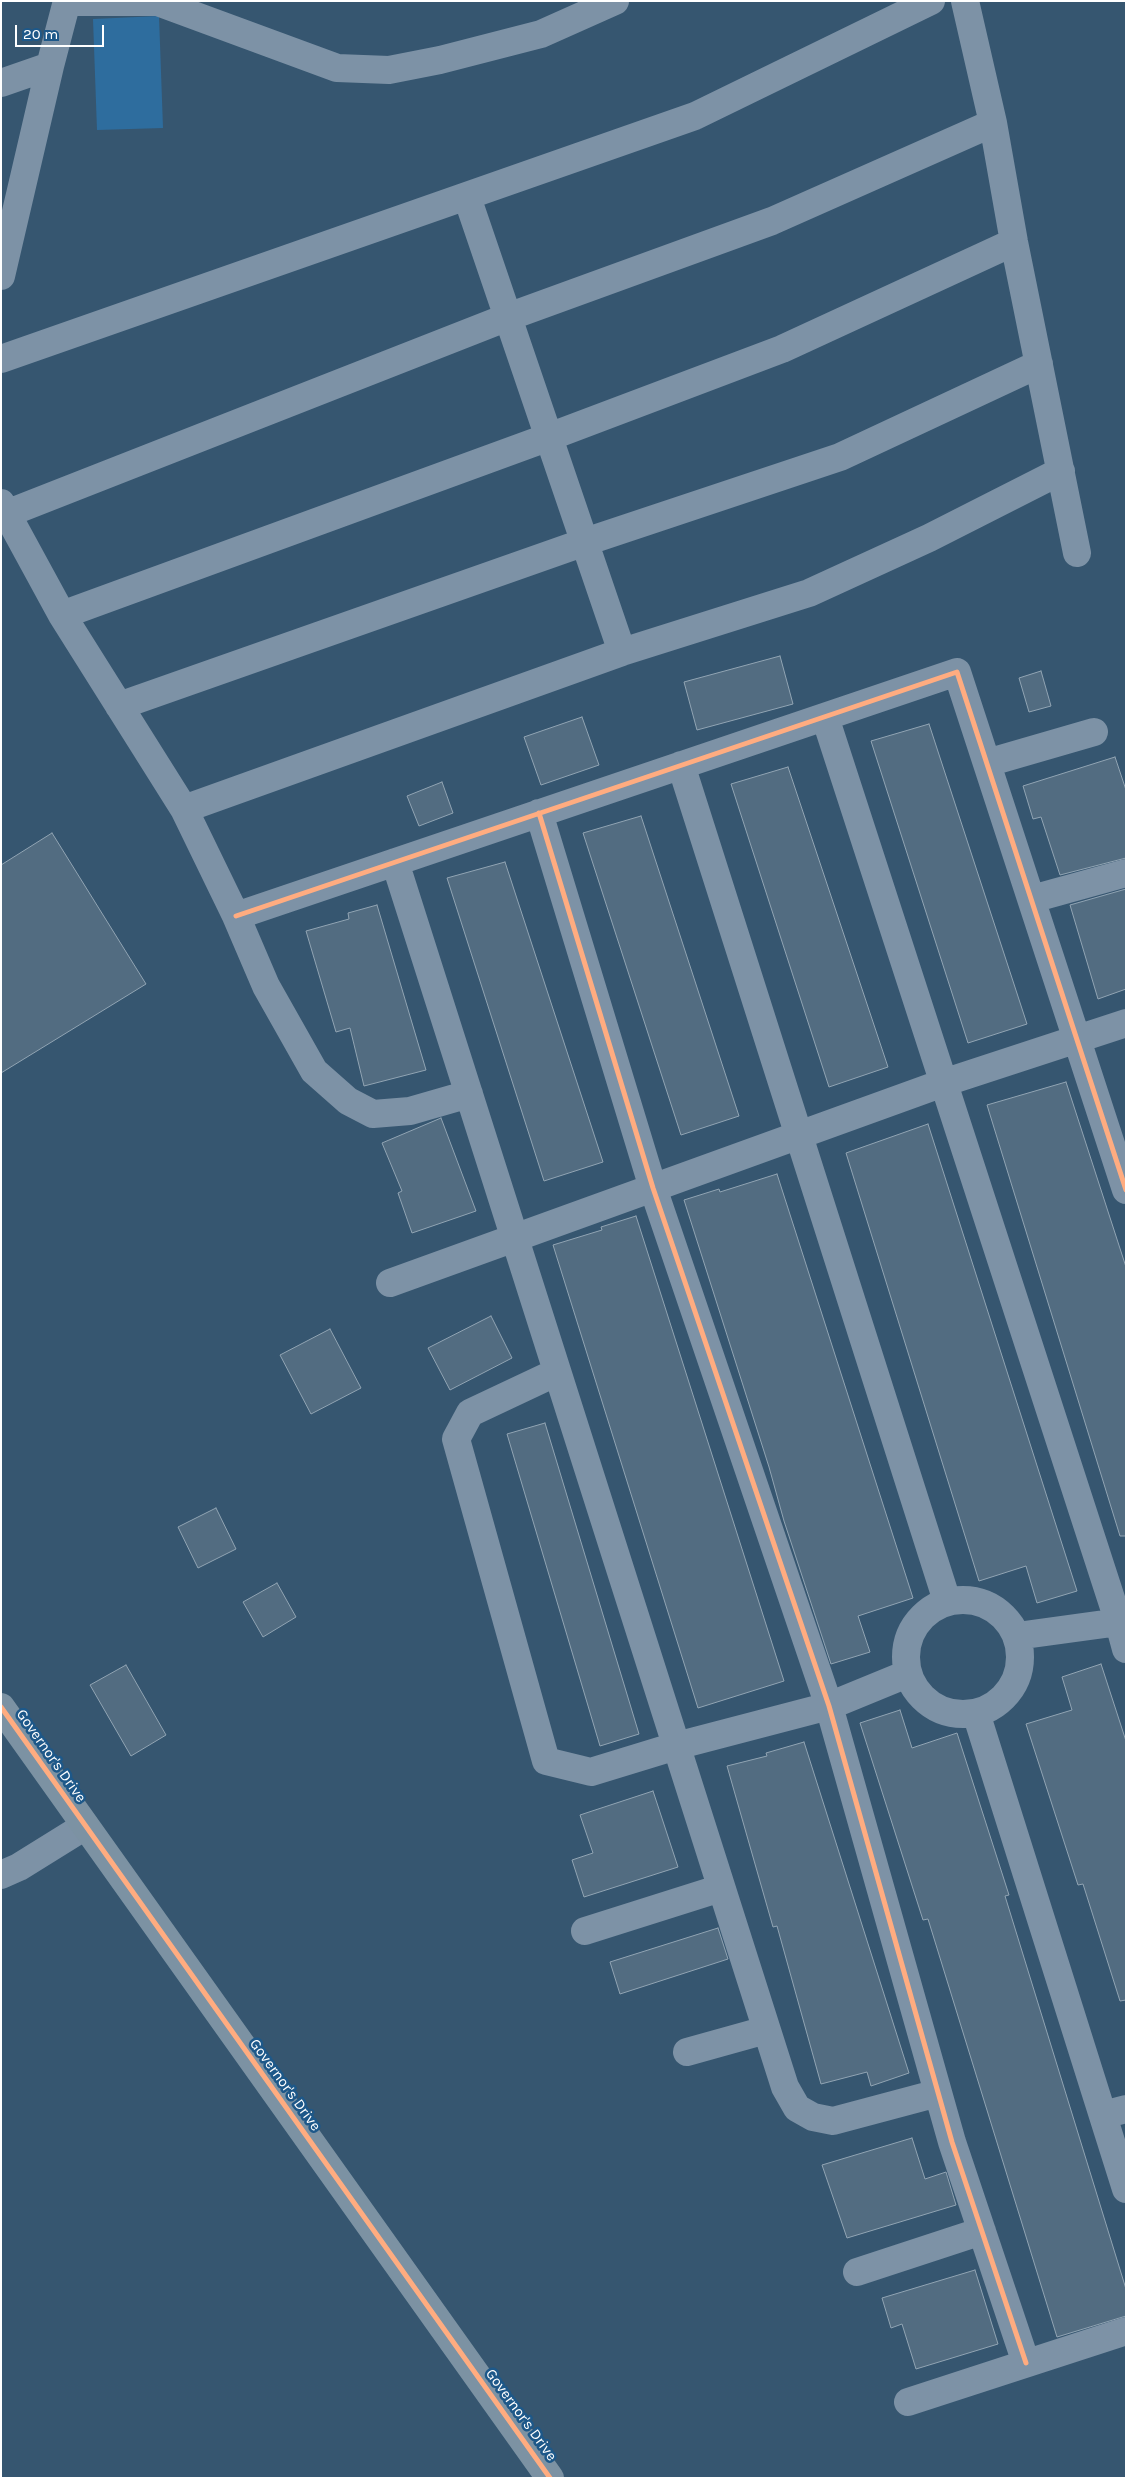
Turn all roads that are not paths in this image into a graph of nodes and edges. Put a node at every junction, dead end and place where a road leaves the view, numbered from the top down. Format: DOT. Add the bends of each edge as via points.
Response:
graph roads {
  1 [pos="615,1"];
  2 [pos="931,1"];
  3 [pos="965,1"];
  4 [pos="67,2"];
  5 [pos="50,66"];
  6 [pos="1,83"];
  7 [pos="993,123"];
  8 [pos="467,197"];
  9 [pos="10,207"];
  10 [pos="1014,242"];
  11 [pos="1,276"];
  12 [pos="508,317"];
  13 [pos="1,359"];
  14 [pos="1039,364"];
  15 [pos="549,437"];
  16 [pos="1061,471"];
  17 [pos="4,508"];
  18 [pos="585,542"];
  19 [pos="1077,553"];
  20 [pos="62,615"];
  21 [pos="622,652"];
  22 [pos="119,706"];
  23 [pos="825,717"];
  24 [pos="1094,732"];
  25 [pos="987,763"];
  26 [pos="680,765"];
  27 [pos="184,810"];
  28 [pos="539,813"];
  29 [pos="396,862"];
  30 [pos="1126,873"];
  31 [pos="1032,899"];
  32 [pos="236,916"];
  33 [pos="1126,1023"];
  34 [pos="1078,1038"];
  35 [pos="943,1083"];
  36 [pos="469,1094"];
  37 [pos="798,1135"];
  38 [pos="653,1188"];
  39 [pos="1126,1190"];
  40 [pos="515,1238"];
  41 [pos="390,1283"];
  42 [pos="557,1372"];
  43 [pos="947,1601"];
  44 [pos="1123,1622"];
  45 [pos="1017,1636"];
  46 [pos="1126,1649"];
  47 [pos="907,1674"];
  48 [pos="829,1706"];
  49 [pos="1,1707"];
  50 [pos="976,1713"];
  51 [pos="676,1746"];
  52 [pos="84,1826"];
  53 [pos="1,1875"];
  54 [pos="721,1888"];
  55 [pos="585,1931"];
  56 [pos="766,2030"];
  57 [pos="687,2052"];
  58 [pos="938,2093"];
  59 [pos="1114,2112"];
  60 [pos="1126,2189"];
  61 [pos="982,2231"];
  62 [pos="857,2272"];
  63 [pos="1126,2332"];
  64 [pos="1026,2363"];
  65 [pos="908,2402"];
  66 [pos="550,2478"];
  1 -- 4 [label="street" via="541,34 389,70 336,68 158,2"];
  2 -- 8 [label="street" via="695,116"];
  3 -- 7 [label="street"];
  4 -- 5 [label="street"];
  5 -- 6 [label="street"];
  5 -- 9 [label="street"];
  7 -- 10 [label="street"];
  7 -- 12 [label="street" via="772,221"];
  8 -- 12 [label="street"];
  8 -- 13 [label="street"];
  9 -- 11 [label="street"];
  10 -- 14 [label="street"];
  10 -- 15 [label="street" via="782,349"];
  12 -- 15 [label="street"];
  12 -- 17 [label="street"];
  14 -- 16 [label="street"];
  14 -- 18 [label="street" via="840,457"];
  15 -- 18 [label="street"];
  15 -- 20 [label="street"];
  16 -- 19 [label="street"];
  16 -- 21 [label="street" via="929,538 809,593"];
  17 -- 20 [label="street"];
  18 -- 21 [label="street"];
  18 -- 22 [label="street"];
  20 -- 22 [label="street"];
  21 -- 27 [label="street"];
  22 -- 27 [label="street"];
  23 -- 25 [label="street" via="957,672"];
  23 -- 26 [label="street"];
  23 -- 35 [label="street"];
  24 -- 25 [label="street"];
  25 -- 31 [label="street"];
  26 -- 28 [label="street"];
  26 -- 37 [label="street"];
  27 -- 32 [label="street"];
  28 -- 29 [label="street"];
  28 -- 38 [label="street"];
  29 -- 32 [label="street"];
  29 -- 36 [label="street"];
  30 -- 31 [label="street"];
  31 -- 34 [label="street"];
  32 -- 36 [label="street" via="266,986 314,1071 348,1101 373,1114 410,1111"];
  33 -- 34 [label="street"];
  34 -- 35 [label="street"];
  34 -- 39 [label="street"];
  35 -- 37 [label="street"];
  35 -- 44 [label="street"];
  36 -- 40 [label="street"];
  37 -- 38 [label="street"];
  37 -- 43 [label="street"];
  38 -- 40 [label="street"];
  38 -- 48 [label="street"];
  40 -- 41 [label="street"];
  40 -- 42 [label="street"];
  42 -- 51 [label="street"];
  42 -- 51 [label="street" via="470,1413 456,1439 546,1760 591,1772"];
  43 -- 45 [label="street" via="976,1600 1001,1613"];
  43 -- 47 [label="street" via="921,1617 906,1644"];
  44 -- 45 [label="street"];
  44 -- 46 [label="street"];
  45 -- 50 [label="street" via="1020,1669 1004,1698"];
  47 -- 48 [label="street"];
  47 -- 50 [label="street" via="922,1698 947,1712"];
  48 -- 51 [label="street"];
  48 -- 58 [label="street"];
  49 -- 52 [label="main road, Governor's Drive"];
  50 -- 59 [label="street"];
  51 -- 54 [label="street"];
  52 -- 53 [label="street"];
  52 -- 66 [label="main road, Governor's Drive"];
  54 -- 55 [label="street"];
  54 -- 56 [label="street"];
  56 -- 57 [label="street"];
  56 -- 58 [label="street" via="784,2087 797,2108 813,2117 833,2121"];
  58 -- 61 [label="street"];
  59 -- 60 [label="street"];
  61 -- 62 [label="street"];
  61 -- 64 [label="street"];
  63 -- 64 [label="street"];
  64 -- 65 [label="street"];
}
